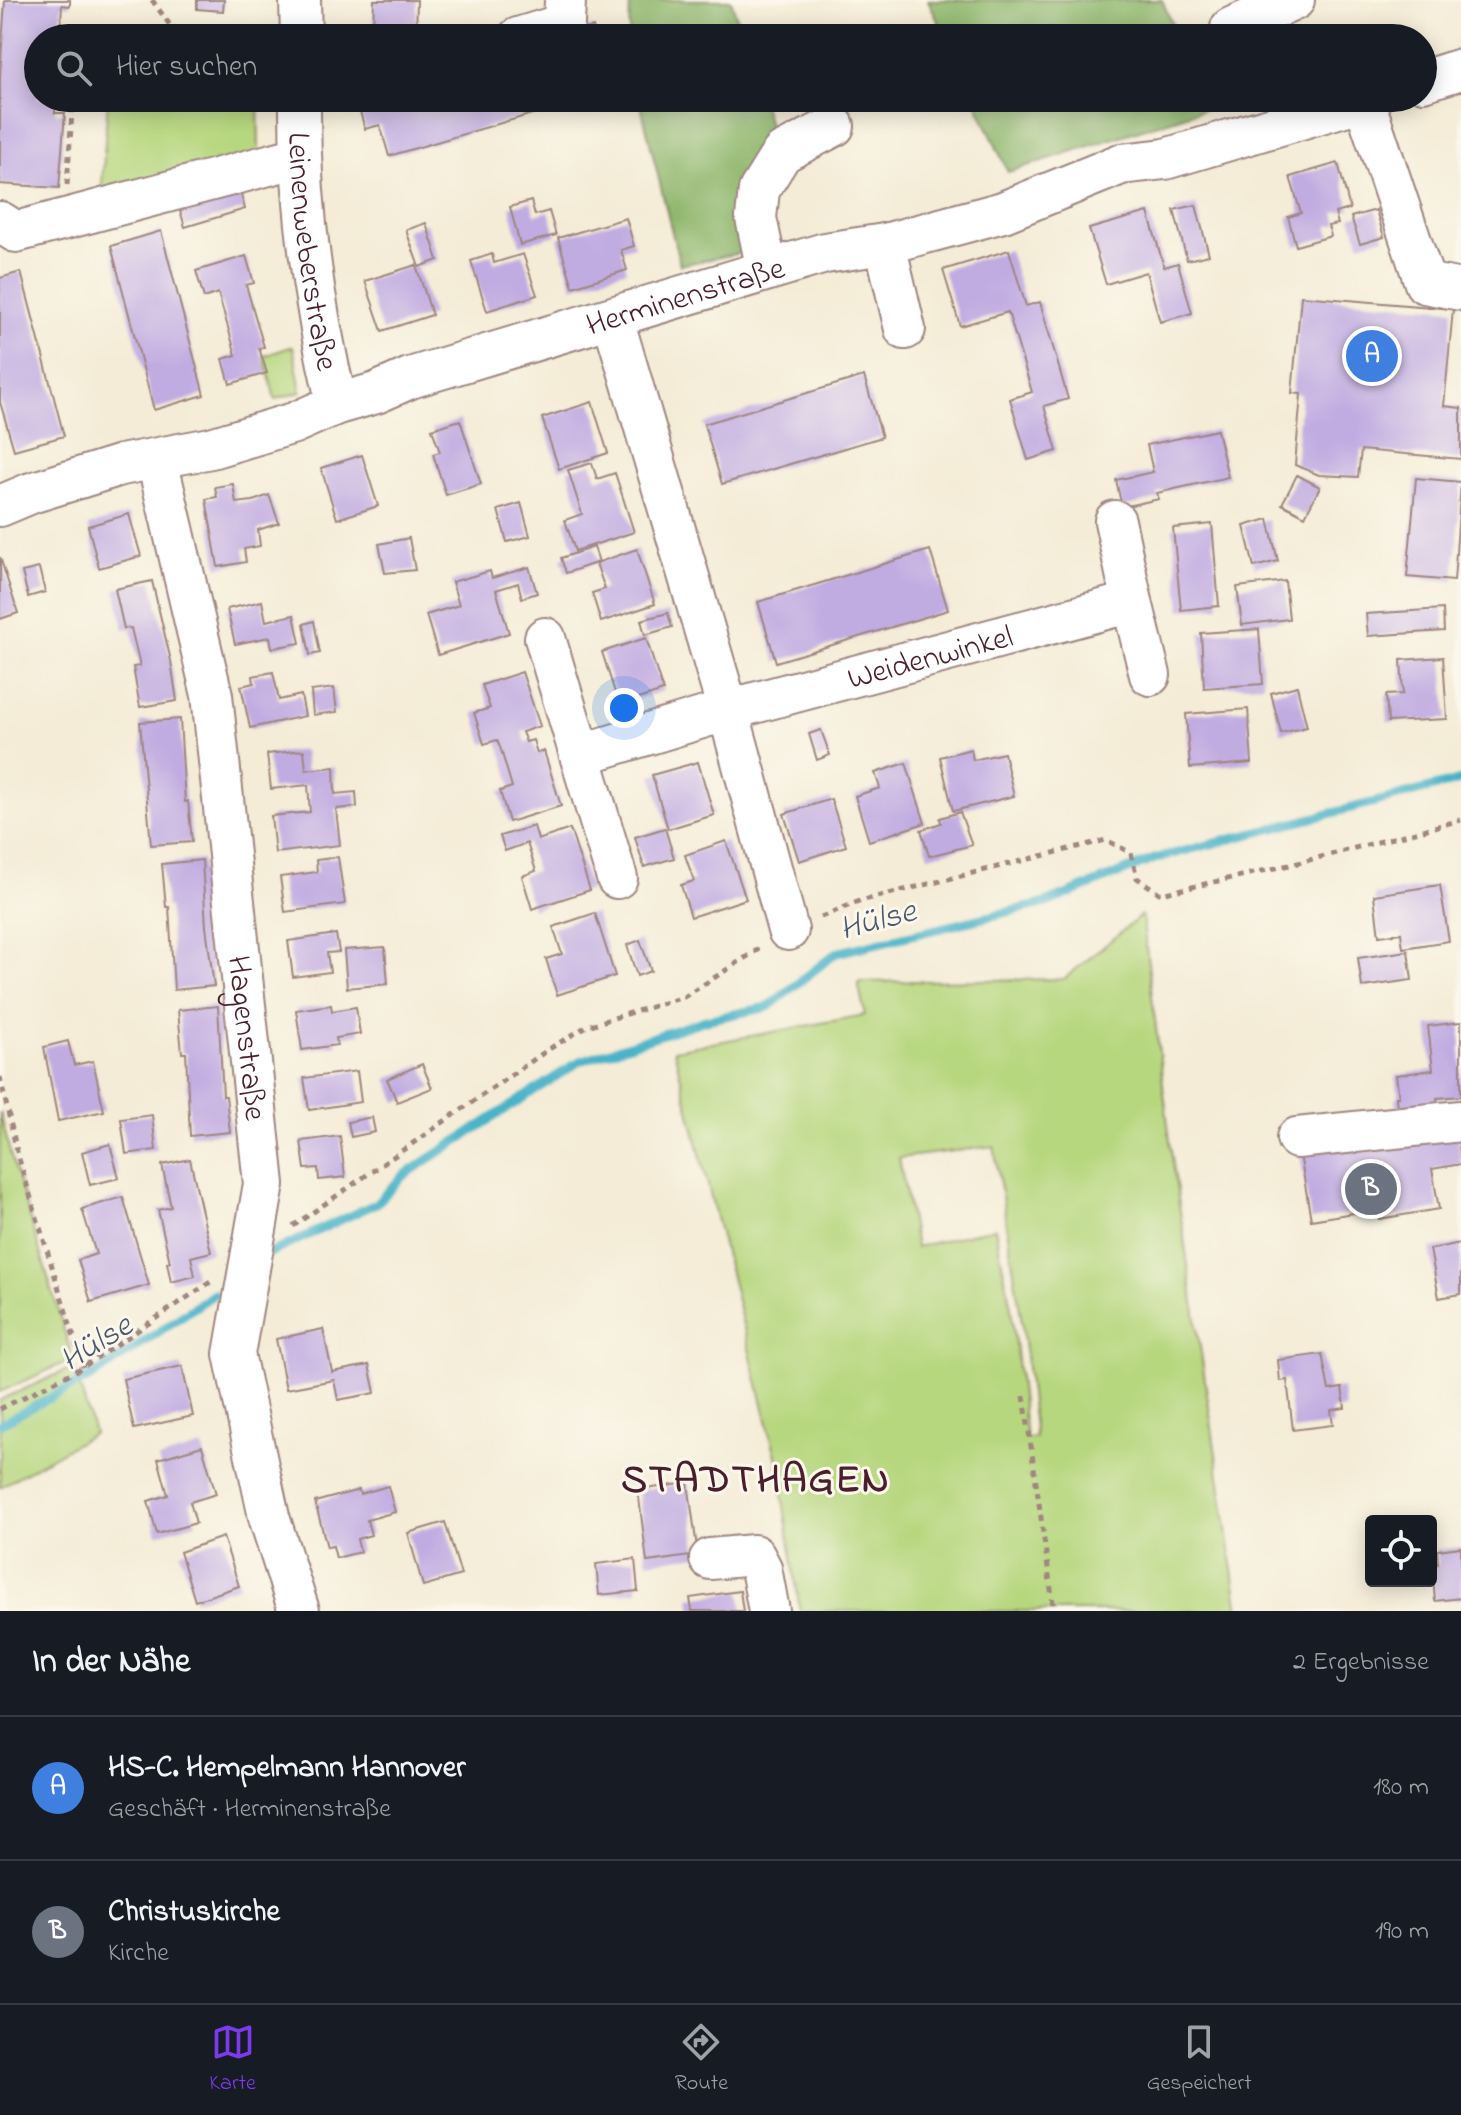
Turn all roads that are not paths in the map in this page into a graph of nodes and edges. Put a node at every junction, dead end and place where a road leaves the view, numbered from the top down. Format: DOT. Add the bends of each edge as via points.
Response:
graph roads {
  1 [pos="300,0"];
  2 [pos="565,0"];
  3 [pos="1294,0"];
  4 [pos="1228,22"];
  5 [pos="301,24"];
  6 [pos="564,24"];
  7 [pos="1461,69"];
  8 [pos="1437,77"];
  9 [pos="305,112"];
  10 [pos="1269,112"];
  11 [pos="1371,112"];
  12 [pos="834,126"];
  13 [pos="299,157"];
  14 [pos="0,222"];
  15 [pos="885,244"];
  16 [pos="767,270"];
  17 [pos="1461,290"];
  18 [pos="613,319"];
  19 [pos="905,329"];
  20 [pos="337,404"];
  21 [pos="157,460"];
  22 [pos="0,506"];
  23 [pos="1115,521"];
  24 [pos="1132,602"];
  25 [pos="545,638"];
  26 [pos="1150,675"];
  27 [pos="728,710"];
  28 [pos="580,755"];
  29 [pos="617,878"];
  30 [pos="788,930"];
  31 [pos="1461,1121"];
  32 [pos="1297,1138"];
  33 [pos="710,1559"];
  34 [pos="299,1611"];
  35 [pos="769,1611"];
  1 -- 5 [label="street"];
  2 -- 6 [label="street"];
  3 -- 4 [label="street"];
  7 -- 8 [label="street"];
  9 -- 13 [label="street, Leinenweberstraße"];
  10 -- 15 [label="street, Herminenstraße" via="1165,159 1121,164 1003,212"];
  11 -- 17 [label="street" via="1425,283"];
  12 -- 16 [label="street" via="782,153 759,190 756,218"];
  13 -- 14 [label="street" via="16,232"];
  13 -- 20 [label="street, Leinenweberstraße" via="308,246"];
  15 -- 16 [label="street, Herminenstraße" via="825,253"];
  15 -- 19 [label="street"];
  16 -- 18 [label="street, Herminenstraße"];
  18 -- 20 [label="street, Herminenstraße"];
  18 -- 27 [label="street"];
  20 -- 21 [label="street, Herminenstraße" via="294,423"];
  21 -- 22 [label="street, Herminenstraße" via="121,465"];
  21 -- 34 [label="street, Hagenstraße" via="212,695 264,1184 234,1354 269,1517"];
  23 -- 24 [label="street"];
  24 -- 26 [label="street"];
  24 -- 27 [label="street, Weidenwinkel"];
  25 -- 28 [label="street"];
  27 -- 28 [label="street, Weidenwinkel"];
  27 -- 30 [label="street"];
  28 -- 29 [label="street"];
  31 -- 32 [label="street"];
  33 -- 35 [label="street" via="754,1555"];
}
